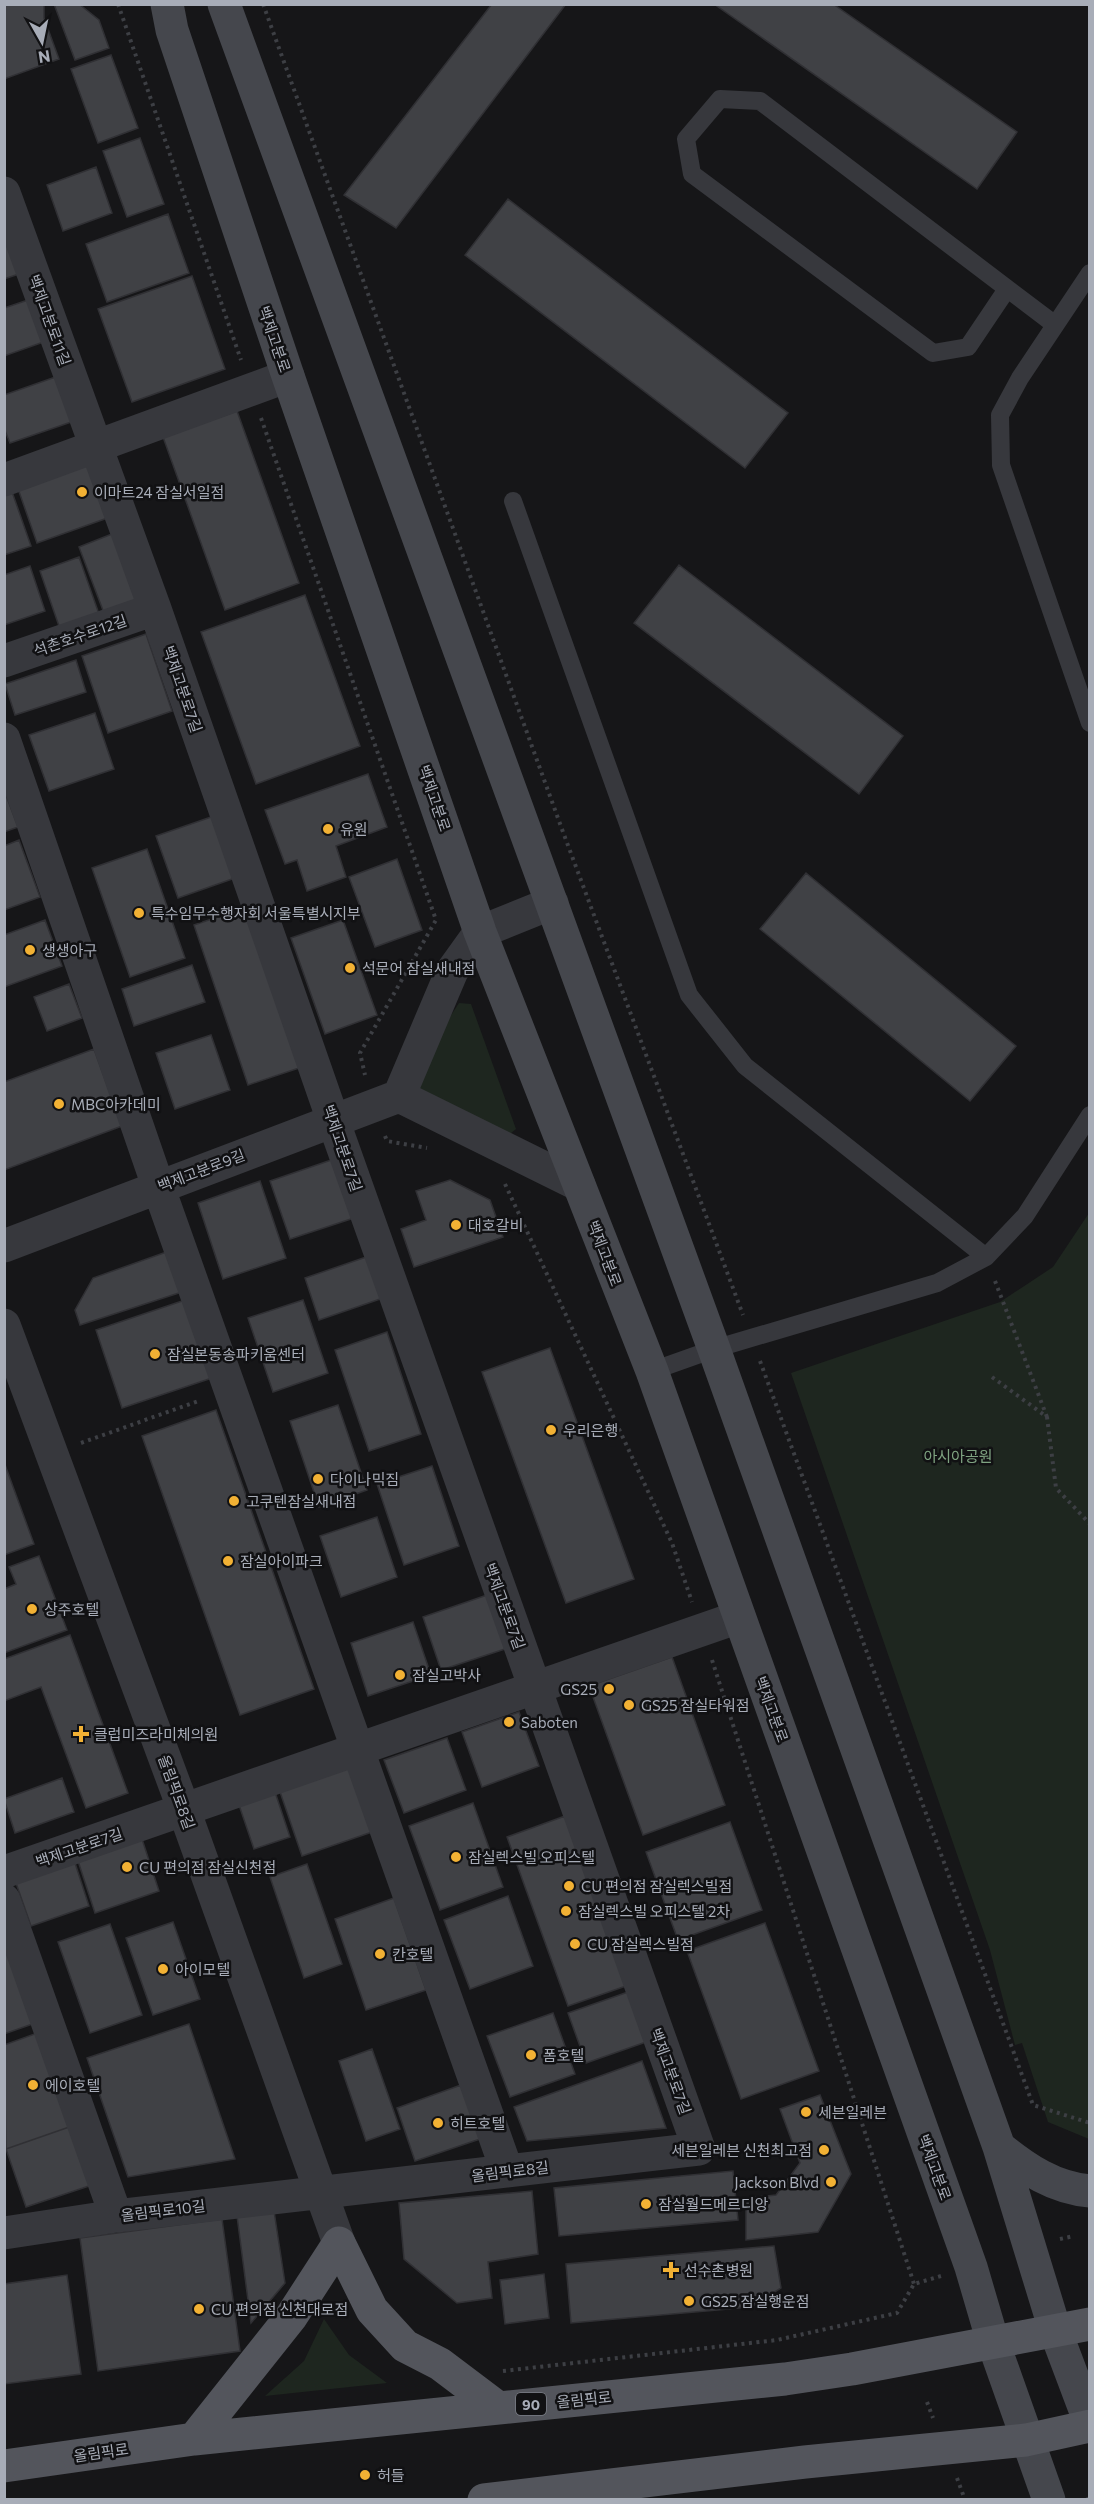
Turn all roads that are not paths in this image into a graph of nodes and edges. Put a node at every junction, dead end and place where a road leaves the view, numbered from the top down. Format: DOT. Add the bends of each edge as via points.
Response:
graph roads {
  1 [pos="153,4"];
  2 [pos="224,4"];
  3 [pos="242,4"];
  4 [pos="169,17"];
  5 [pos="254,87"];
  6 [pos="4,193"];
  7 [pos="1089,273"];
  8 [pos="1007,289"];
  9 [pos="1054,324"];
  10 [pos="288,376"];
  11 [pos="95,447"];
  12 [pos="4,480"];
  13 [pos="513,501"];
  14 [pos="155,609"];
  15 [pos="4,661"];
  16 [pos="1089,723"];
  17 [pos="4,740"];
  18 [pos="552,903"];
  19 [pos="480,932"];
  20 [pos="386,1100"];
  21 [pos="1089,1115"];
  22 [pos="333,1120"];
  23 [pos="579,1185"];
  24 [pos="158,1186"];
  25 [pos="4,1246"];
  26 [pos="986,1257"];
  27 [pos="4,1324"];
  28 [pos="714,1349"];
  29 [pos="652,1371"];
  30 [pos="739,1617"];
  31 [pos="534,1687"];
  32 [pos="357,1750"];
  33 [pos="184,1810"];
  34 [pos="4,1872"];
  35 [pos="4,1900"];
  36 [pos="999,2147"];
  37 [pos="699,2149"];
  38 [pos="507,2171"];
  39 [pos="1089,2191"];
  40 [pos="322,2192"];
  41 [pos="116,2216"];
  42 [pos="4,2233"];
  43 [pos="339,2243"];
  44 [pos="1089,2306"];
  45 [pos="1089,2324"];
  46 [pos="1055,2330"];
  47 [pos="993,2342"];
  48 [pos="497,2408"];
  49 [pos="1089,2424"];
  50 [pos="194,2439"];
  51 [pos="1026,2440"];
  52 [pos="4,2466"];
  53 [pos="484,2499"];
  54 [pos="1049,2499"];
  1 -- 4 [label="main road, 백제고분로"];
  2 -- 5 [label="main road"];
  3 -- 5 [label="main road"];
  4 -- 10 [label="main road, 백제고분로"];
  5 -- 18 [label="main road"];
  6 -- 11 [label="street, 백제고분로11길"];
  7 -- 9 [label="lane"];
  8 -- 8 [label="lane" via="968,347 933,353 692,174 686,139 720,99 760,102"];
  8 -- 9 [label="lane"];
  9 -- 16 [label="lane" via="1000,415 1001,465"];
  10 -- 11 [label="street"];
  10 -- 19 [label="main road, 백제고분로"];
  11 -- 12 [label="street"];
  11 -- 14 [label="street, 백제고분로11길"];
  13 -- 26 [label="lane" via="689,995 745,1066"];
  14 -- 15 [label="street, 석촌호수로12길"];
  14 -- 22 [label="street, 백제고분로7길"];
  17 -- 24 [label="street"];
  18 -- 19 [label="street"];
  18 -- 28 [label="main road"];
  19 -- 20 [label="street" via="452,971"];
  19 -- 23 [label="main road, 백제고분로"];
  20 -- 22 [label="street, 백제고분로9길"];
  20 -- 23 [label="street"];
  21 -- 26 [label="lane" via="1025,1216"];
  22 -- 24 [label="street, 백제고분로9길"];
  22 -- 31 [label="street, 백제고분로7길"];
  23 -- 29 [label="main road, 백제고분로"];
  24 -- 25 [label="street, 백제고분로9길"];
  24 -- 32 [label="street" via="231,1390 243,1457 304,1629"];
  26 -- 28 [label="lane" via="937,1283"];
  27 -- 33 [label="street, 올림픽로8길"];
  28 -- 29 [label="lane"];
  28 -- 36 [label="main road"];
  29 -- 30 [label="main road, 백제고분로"];
  30 -- 31 [label="street, 백제고분로7길"];
  30 -- 47 [label="main road, 백제고분로" via="971,2267"];
  31 -- 32 [label="street, 백제고분로7길"];
  31 -- 37 [label="street, 백제고분로7길"];
  32 -- 33 [label="street, 백제고분로7길"];
  32 -- 38 [label="street"];
  33 -- 34 [label="street, 백제고분로7길"];
  33 -- 40 [label="street, 올림픽로8길"];
  35 -- 41 [label="street"];
  36 -- 39 [label="main road" via="1050,2182"];
  36 -- 46 [label="main road"];
  37 -- 38 [label="street, 올림픽로8길"];
  38 -- 40 [label="street, 올림픽로8길"];
  40 -- 41 [label="street, 올림픽로10길"];
  40 -- 43 [label="street, 올림픽로8길"];
  41 -- 42 [label="street, 올림픽로10길"];
  43 -- 48 [label="main road" via="372,2310 405,2346 440,2364"];
  43 -- 50 [label="main road" via="291,2317"];
  44 -- 46 [label="main road"];
  45 -- 46 [label="main road, 올림픽로 / 90"];
  46 -- 47 [label="main road, 올림픽로 / 90"];
  46 -- 49 [label="main road"];
  47 -- 48 [label="main road, 올림픽로 / 90" via="852,2370"];
  47 -- 51 [label="main road, 백제고분로"];
  48 -- 50 [label="main road, 올림픽로 / 90"];
  49 -- 51 [label="main road"];
  50 -- 52 [label="main road, 올림픽로 / 90"];
  51 -- 53 [label="main road"];
  51 -- 54 [label="main road, 백제고분로"];
}
